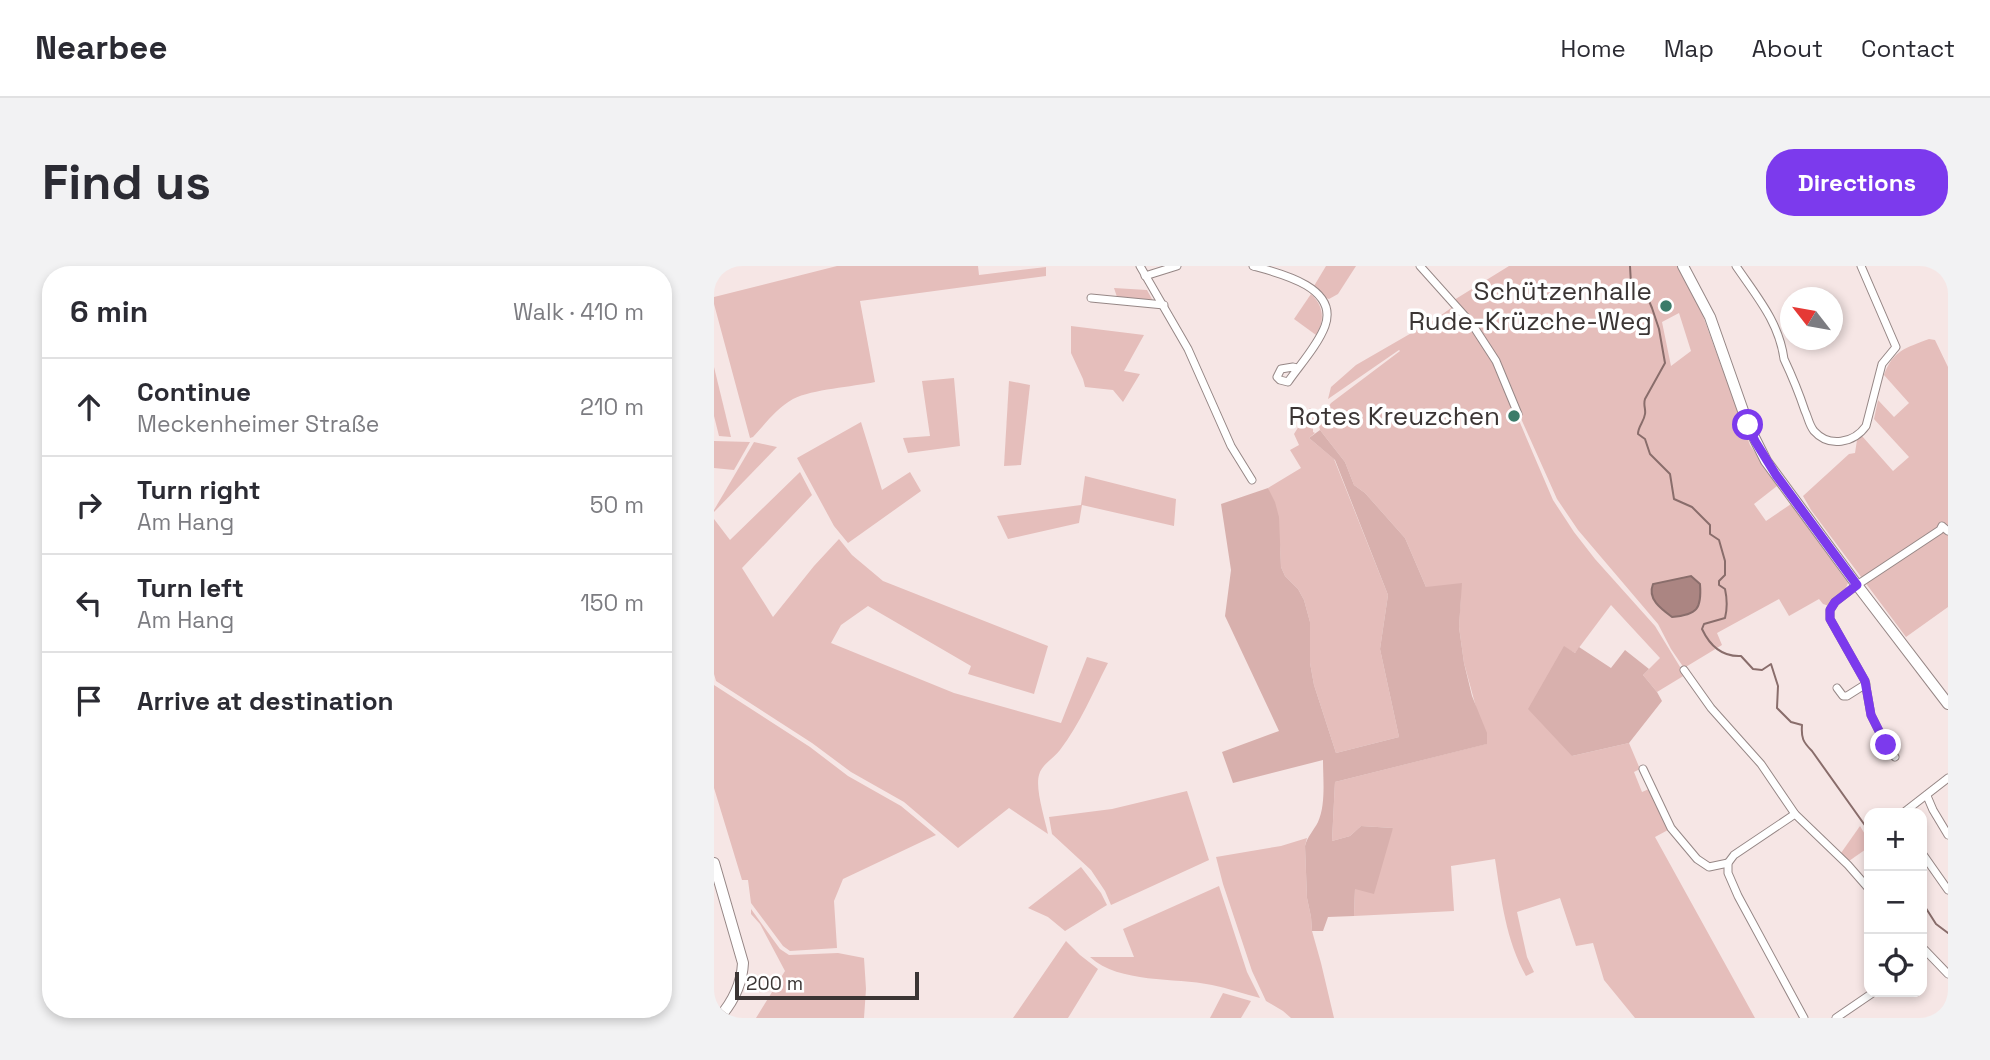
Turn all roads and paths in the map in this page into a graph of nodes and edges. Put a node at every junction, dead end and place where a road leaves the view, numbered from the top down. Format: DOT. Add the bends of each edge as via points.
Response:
graph roads {
  1 [pos="1140,266"];
  2 [pos="1177,266"];
  3 [pos="1253,266"];
  4 [pos="1420,266"];
  5 [pos="1684,266"];
  6 [pos="1736,266"];
  7 [pos="1861,266"];
  8 [pos="1145,276"];
  9 [pos="1091,298"];
  10 [pos="1164,304"];
  11 [pos="1297,369"];
  12 [pos="1518,414"];
  13 [pos="1252,480"];
  14 [pos="1948,531"];
  15 [pos="1854,581"];
  16 [pos="1684,670"];
  17 [pos="1866,684"];
  18 [pos="1837,688"];
  19 [pos="1948,704"];
  20 [pos="1895,757"];
  21 [pos="1643,769"];
  22 [pos="1948,778"];
  23 [pos="1927,796"];
  24 [pos="1910,808"];
  25 [pos="1795,814"];
  26 [pos="1948,835"];
  27 [pos="1927,859"];
  28 [pos="714,863"];
  29 [pos="1728,863"];
  30 [pos="1864,883"];
  31 [pos="1948,890"];
  32 [pos="1927,958"];
  33 [pos="1948,974"];
  34 [pos="1867,997"];
  35 [pos="719,1018"];
  36 [pos="1804,1018"];
  37 [pos="1836,1018"];
  1 -- 8 [label="street"];
  2 -- 8 [label="street"];
  3 -- 11 [label="street" via="1286,275 1309,287 1324,303 1326,324"];
  4 -- 12 [label="street" via="1472,324 1496,361"];
  5 -- 15 [label="main road" via="1710,317 1755,441"];
  6 -- 7 [label="street" via="1774,323 1814,430 1828,440 1845,441 1862,432 1869,420 1882,365 1896,347"];
  8 -- 10 [label="street"];
  9 -- 10 [label="street"];
  10 -- 13 [label="street" via="1231,446"];
  14 -- 15 [label="street" via="1942,526"];
  15 -- 17 [label="street" via="1835,602 1830,619"];
  15 -- 19 [label="main road"];
  16 -- 25 [label="street" via="1762,764"];
  17 -- 18 [label="street" via="1847,696"];
  17 -- 20 [label="street" via="1871,715"];
  21 -- 29 [label="street" via="1671,828 1697,859 1709,867"];
  22 -- 23 [label="street"];
  23 -- 24 [label="street"];
  23 -- 26 [label="street"];
  25 -- 29 [label="street"];
  25 -- 30 [label="street"];
  27 -- 31 [label="street"];
  28 -- 35 [label="main road" via="743,963 737,990"];
  29 -- 36 [label="street" via="1738,896"];
  32 -- 33 [label="street"];
  34 -- 37 [label="street"];
}
